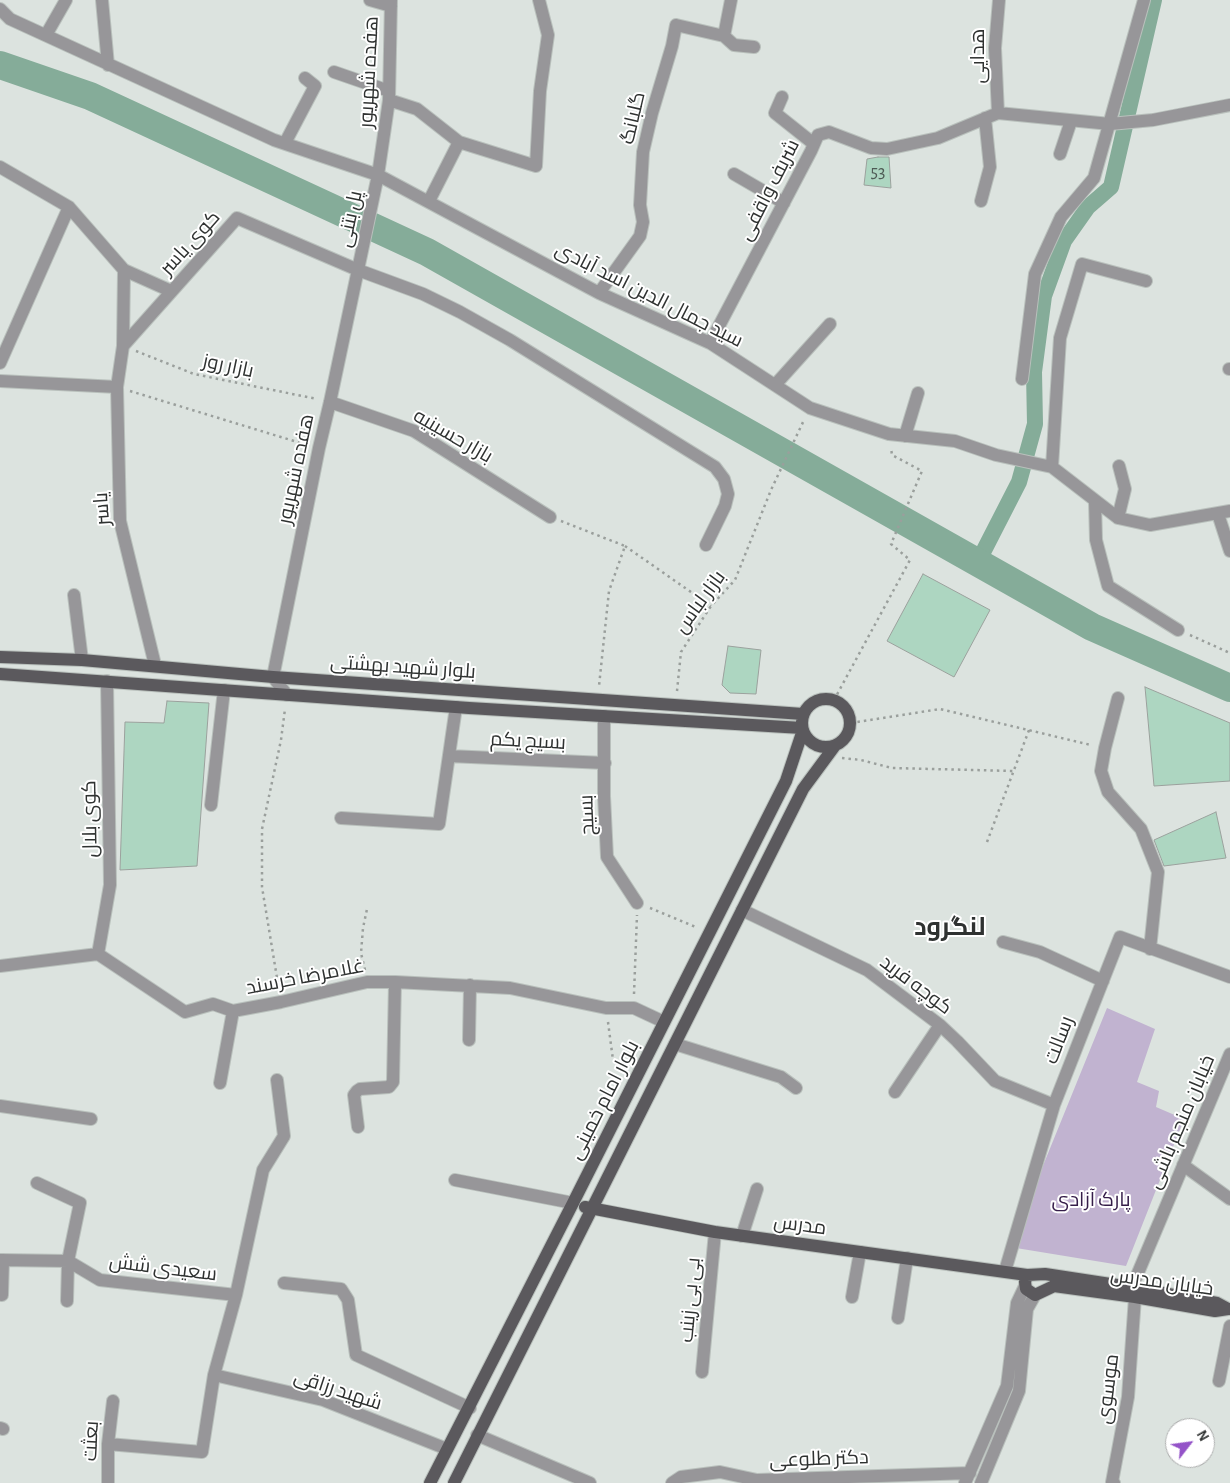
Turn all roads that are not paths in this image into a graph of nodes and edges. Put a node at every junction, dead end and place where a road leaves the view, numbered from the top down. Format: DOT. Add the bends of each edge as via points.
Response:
graph roads {
  1 [pos="66,0"];
  2 [pos="102,0"];
  3 [pos="370,0"];
  4 [pos="539,0"];
  5 [pos="731,0"];
  6 [pos="999,0"];
  7 [pos="1144,0"];
  8 [pos="391,3"];
  9 [pos="0,9"];
  10 [pos="46,36"];
  11 [pos="724,36"];
  12 [pos="754,47"];
  13 [pos="108,65"];
  14 [pos="334,72"];
  15 [pos="305,78"];
  16 [pos="389,95"];
  17 [pos="782,96"];
  18 [pos="1230,105"];
  19 [pos="998,113"];
  20 [pos="985,118"];
  21 [pos="1071,121"];
  22 [pos="1110,124"];
  23 [pos="459,142"];
  24 [pos="285,143"];
  25 [pos="814,144"];
  26 [pos="1060,154"];
  27 [pos="0,167"];
  28 [pos="734,174"];
  29 [pos="378,175"];
  30 [pos="429,201"];
  31 [pos="980,201"];
  32 [pos="784,202"];
  33 [pos="69,207"];
  34 [pos="124,270"];
  35 [pos="358,270"];
  36 [pos="1146,281"];
  37 [pos="171,291"];
  38 [pos="600,293"];
  39 [pos="830,324"];
  40 [pos="710,343"];
  41 [pos="123,346"];
  42 [pos="0,363"];
  43 [pos="1022,379"];
  44 [pos="0,381"];
  45 [pos="775,385"];
  46 [pos="117,387"];
  47 [pos="918,393"];
  48 [pos="330,402"];
  49 [pos="905,436"];
  50 [pos="1119,466"];
  51 [pos="1052,467"];
  52 [pos="1095,501"];
  53 [pos="1224,512"];
  54 [pos="550,517"];
  55 [pos="1118,518"];
  56 [pos="706,545"];
  57 [pos="1230,551"];
  58 [pos="74,596"];
  59 [pos="1178,630"];
  60 [pos="0,657"];
  61 [pos="82,660"];
  62 [pos="155,666"];
  63 [pos="0,674"];
  64 [pos="272,676"];
  65 [pos="107,681"];
  66 [pos="224,690"];
  67 [pos="287,695"];
  68 [pos="1118,698"];
  69 [pos="456,707"];
  70 [pos="803,714"];
  71 [pos="604,716"];
  72 [pos="802,729"];
  73 [pos="834,747"];
  74 [pos="449,756"];
  75 [pos="605,763"];
  76 [pos="211,805"];
  77 [pos="341,818"];
  78 [pos="637,903"];
  79 [pos="742,910"];
  80 [pos="1002,942"];
  81 [pos="1150,949"];
  82 [pos="98,954"];
  83 [pos="0,966"];
  84 [pos="1230,977"];
  85 [pos="1103,981"];
  86 [pos="395,982"];
  87 [pos="470,986"];
  88 [pos="232,1011"];
  89 [pos="664,1022"];
  90 [pos="940,1025"];
  91 [pos="469,1040"];
  92 [pos="675,1044"];
  93 [pos="1229,1061"];
  94 [pos="277,1080"];
  95 [pos="220,1083"];
  96 [pos="796,1088"];
  97 [pos="895,1092"];
  98 [pos="1054,1105"];
  99 [pos="0,1106"];
  100 [pos="91,1119"];
  101 [pos="358,1127"];
  102 [pos="1184,1166"];
  103 [pos="455,1180"];
  104 [pos="37,1183"];
  105 [pos="757,1189"];
  106 [pos="1230,1199"];
  107 [pos="574,1203"];
  108 [pos="592,1208"];
  109 [pos="715,1232"];
  110 [pos="742,1236"];
  111 [pos="860,1252"];
  112 [pos="907,1258"];
  113 [pos="2,1260"];
  114 [pos="68,1262"];
  115 [pos="1005,1271"];
  116 [pos="1026,1280"];
  117 [pos="284,1283"];
  118 [pos="1132,1292"];
  119 [pos="2,1295"];
  120 [pos="236,1295"];
  121 [pos="1035,1295"];
  122 [pos="852,1296"];
  123 [pos="67,1301"];
  124 [pos="1229,1309"];
  125 [pos="898,1318"];
  126 [pos="1230,1326"];
  127 [pos="702,1372"];
  128 [pos="214,1375"];
  129 [pos="1218,1382"];
  130 [pos="113,1401"];
  131 [pos="470,1408"];
  132 [pos="478,1435"];
  133 [pos="108,1444"];
  134 [pos="447,1449"];
  135 [pos="967,1478"];
  136 [pos="748,1481"];
  137 [pos="108,1483"];
  138 [pos="430,1483"];
  139 [pos="454,1483"];
  140 [pos="590,1483"];
  141 [pos="672,1483"];
  142 [pos="980,1483"];
  143 [pos="1114,1483"];
  1 -- 10 [label="street"];
  2 -- 13 [label="street"];
  3 -- 8 [label="street"];
  4 -- 23 [label="street" via="548,34 540,91 536,166"];
  5 -- 11 [label="street"];
  6 -- 19 [label="street, هدایی" via="995,48"];
  7 -- 22 [label="street"];
  8 -- 16 [label="street, هفده شهریور"];
  9 -- 10 [label="street, سید جمال الدین اسد آبادی" via="10,19"];
  10 -- 13 [label="street, سید جمال الدین اسد آبادی"];
  11 -- 12 [label="street" via="734,45"];
  11 -- 38 [label="street, گلبانگ" via="676,25 644,152 640,236"];
  13 -- 24 [label="street, سید جمال الدین اسد آبادی"];
  14 -- 16 [label="street"];
  15 -- 24 [label="street" via="315,86"];
  16 -- 23 [label="street" via="417,109"];
  16 -- 29 [label="street, هفده شهریور"];
  17 -- 25 [label="street" via="775,112"];
  18 -- 22 [label="street, شریف واقفی" via="1153,120"];
  19 -- 20 [label="street, شریف واقفی"];
  19 -- 21 [label="street, شریف واقفی"];
  20 -- 25 [label="street, شریف واقفی" via="938,138 887,149 871,148 829,132 818,135"];
  20 -- 31 [label="street" via="990,167"];
  21 -- 22 [label="street, شریف واقفی"];
  21 -- 26 [label="street"];
  22 -- 43 [label="street" via="1094,178 1061,216 1035,274"];
  23 -- 30 [label="street"];
  24 -- 29 [label="street, سید جمال الدین اسد آبادی"];
  25 -- 32 [label="street, شریف واقفی"];
  27 -- 33 [label="street"];
  28 -- 32 [label="street"];
  29 -- 30 [label="street, سید جمال الدین اسد آبادی"];
  29 -- 35 [label="street, پل بتنی"];
  30 -- 38 [label="street, سید جمال الدین اسد آبادی"];
  32 -- 40 [label="street, شریف واقفی"];
  33 -- 34 [label="street"];
  33 -- 42 [label="street"];
  34 -- 37 [label="street"];
  34 -- 41 [label="street, یاسر"];
  35 -- 37 [label="street, کوی یاسر" via="237,218"];
  35 -- 48 [label="street, هفده شهریور"];
  35 -- 56 [label="street" via="423,294 460,312 715,467 724,479 728,494"];
  36 -- 51 [label="street" via="1082,264 1060,338"];
  37 -- 41 [label="street, کوی یاسر"];
  38 -- 40 [label="street, سید جمال الدین اسد آبادی"];
  39 -- 45 [label="street"];
  40 -- 45 [label="street, سید جمال الدین اسد آبادی"];
  41 -- 46 [label="street, یاسر"];
  44 -- 46 [label="street"];
  45 -- 49 [label="street, سید جمال الدین اسد آبادی" via="810,408 889,434"];
  46 -- 62 [label="street, یاسر" via="120,521"];
  47 -- 49 [label="street"];
  48 -- 54 [label="street, بازار حسینیه" via="414,431"];
  48 -- 64 [label="street, هفده شهریور"];
  49 -- 51 [label="street, سید جمال الدین اسد آبادی" via="955,441 996,455"];
  50 -- 55 [label="street" via="1125,489"];
  51 -- 52 [label="street"];
  52 -- 55 [label="street"];
  52 -- 59 [label="street" via="1096,540 1108,586"];
  53 -- 55 [label="street" via="1150,525"];
  53 -- 57 [label="street"];
  58 -- 61 [label="street"];
  60 -- 61 [label="main road, بلوار شهید بهشتی"];
  61 -- 62 [label="main road, بلوار شهید بهشتی"];
  62 -- 64 [label="main road, بلوار شهید بهشتی"];
  63 -- 65 [label="main road, بلوار شهید بهشتی"];
  64 -- 67 [label="street"];
  64 -- 70 [label="main road, بلوار شهید بهشتی"];
  65 -- 66 [label="main road, بلوار شهید بهشتی"];
  65 -- 82 [label="street, کوی بلال" via="110,885"];
  66 -- 67 [label="main road, بلوار شهید بهشتی"];
  66 -- 76 [label="street"];
  67 -- 69 [label="main road, بلوار شهید بهشتی"];
  68 -- 81 [label="street" via="1101,771 1108,792 1141,828 1158,872"];
  69 -- 71 [label="main road, بلوار شهید بهشتی"];
  69 -- 74 [label="street"];
  70 -- 72 [label="main road"];
  70 -- 73 [label="main road" via="813,702 827,698 846,709 850,716 850,731"];
  71 -- 72 [label="main road, بلوار شهید بهشتی"];
  71 -- 75 [label="street, بسیج"];
  72 -- 73 [label="main road" via="815,745"];
  72 -- 89 [label="main road, بلوار امام خمینی" via="786,781"];
  73 -- 79 [label="main road, بلوار امام خمینی" via="802,789"];
  74 -- 75 [label="street, بسیج یکم"];
  74 -- 77 [label="street" via="439,824"];
  75 -- 78 [label="street, بسیج" via="608,857"];
  79 -- 90 [label="street, کوچه فرید" via="867,970"];
  79 -- 92 [label="main road, بلوار امام خمینی"];
  80 -- 85 [label="street" via="1040,952"];
  81 -- 84 [label="street, رسالت"];
  81 -- 85 [label="street, رسالت" via="1120,937"];
  82 -- 83 [label="street"];
  82 -- 88 [label="street, غلامرضا خرسند" via="185,1012 213,1004"];
  85 -- 98 [label="street, رسالت"];
  86 -- 87 [label="street, غلامرضا خرسند"];
  86 -- 88 [label="street, غلامرضا خرسند" via="368,982"];
  86 -- 101 [label="street" via="393,1082 389,1087 356,1091"];
  87 -- 89 [label="street, غلامرضا خرسند" via="510,988 606,1008 634,1008"];
  87 -- 91 [label="street"];
  88 -- 95 [label="street"];
  89 -- 107 [label="main road, بلوار امام خمینی"];
  90 -- 97 [label="street"];
  90 -- 98 [label="street, کوچه فرید" via="995,1080"];
  92 -- 96 [label="street" via="781,1077"];
  92 -- 108 [label="main road, بلوار امام خمینی"];
  93 -- 102 [label="street, خیابان منجم باشی"];
  94 -- 120 [label="street" via="284,1136 263,1170"];
  98 -- 115 [label="street, رسالت"];
  99 -- 100 [label="street"];
  102 -- 106 [label="street"];
  102 -- 118 [label="street, خیابان منجم باشی"];
  103 -- 107 [label="street"];
  104 -- 114 [label="street" via="80,1203"];
  105 -- 110 [label="street"];
  107 -- 108 [label="main road, مدرس"];
  107 -- 131 [label="main road, بلوار امام خمینی"];
  108 -- 109 [label="main road, مدرس"];
  108 -- 132 [label="main road, بلوار امام خمینی"];
  109 -- 110 [label="main road, مدرس"];
  109 -- 127 [label="street, بی بی زینب"];
  110 -- 111 [label="main road, مدرس"];
  111 -- 112 [label="main road, مدرس"];
  111 -- 122 [label="street"];
  112 -- 115 [label="main road, مدرس"];
  112 -- 125 [label="street"];
  113 -- 114 [label="street, سعیدی شش"];
  113 -- 119 [label="street"];
  114 -- 120 [label="street, سعیدی شش" via="100,1280"];
  114 -- 123 [label="street"];
  115 -- 116 [label="main road, خیابان مدرس"];
  116 -- 118 [label="main road, خیابان مدرس" via="1045,1274"];
  116 -- 121 [label="main road" via="1028,1292"];
  116 -- 135 [label="street" via="1017,1303 1007,1386"];
  117 -- 131 [label="street" via="341,1289 348,1300 356,1355"];
  118 -- 121 [label="main road, خیابان مدرس" via="1054,1286"];
  118 -- 124 [label="main road, خیابان مدرس" via="1215,1310"];
  118 -- 143 [label="street, موسوی" via="1128,1397"];
  120 -- 128 [label="street"];
  121 -- 142 [label="street" via="1027,1309 1019,1391"];
  126 -- 129 [label="street"];
  128 -- 133 [label="street" via="202,1452"];
  128 -- 134 [label="street, شهید رزاقی" via="323,1400"];
  130 -- 133 [label="street, بعثت"];
  131 -- 134 [label="main road, بلوار امام خمینی"];
  132 -- 139 [label="main road, بلوار امام خمینی"];
  132 -- 140 [label="street"];
  133 -- 137 [label="street, بعثت"];
  134 -- 138 [label="main road, بلوار امام خمینی"];
  135 -- 136 [label="street, دکتر طلوعی"];
  136 -- 141 [label="street, دکتر طلوعی" via="720,1472 681,1477"];
}
